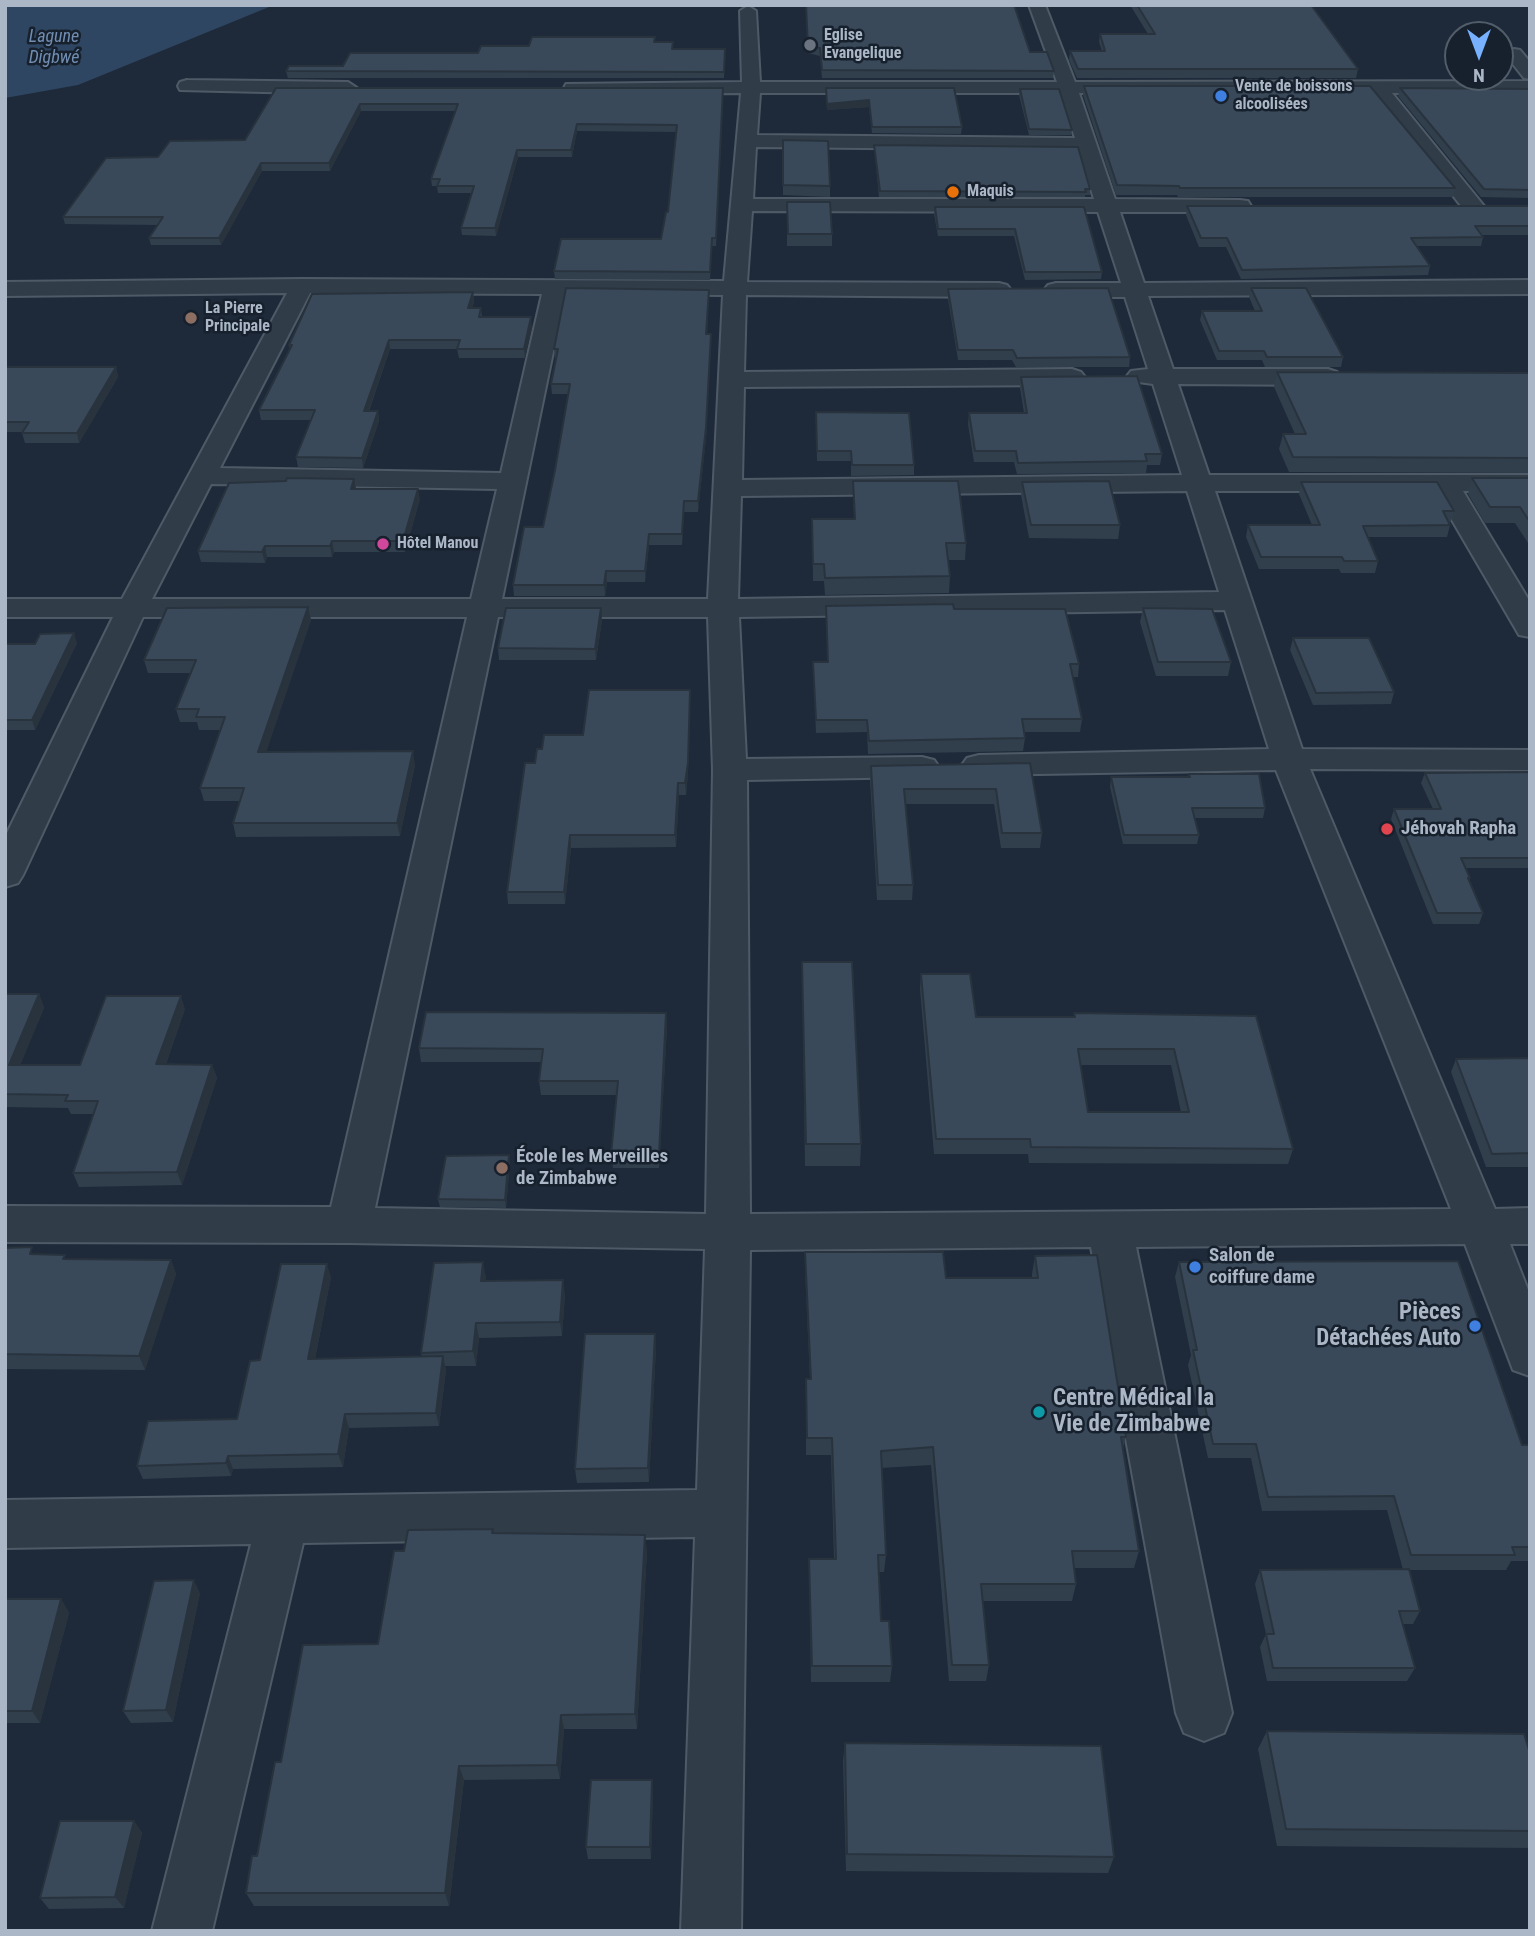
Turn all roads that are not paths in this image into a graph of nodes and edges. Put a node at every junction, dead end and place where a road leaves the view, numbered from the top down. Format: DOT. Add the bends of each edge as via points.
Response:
graph roads {
  1 [pos="1037,5"];
  2 [pos="748,11"];
  3 [pos="1514,54"];
  4 [pos="1530,74"];
  5 [pos="1068,85"];
  6 [pos="187,86"];
  7 [pos="1377,86"];
  8 [pos="751,87"];
  9 [pos="1530,87"];
  10 [pos="365,88"];
  11 [pos="558,88"];
  12 [pos="747,141"];
  13 [pos="1087,144"];
  14 [pos="742,205"];
  15 [pos="1107,206"];
  16 [pos="1256,206"];
  17 [pos="1446,206"];
  18 [pos="1473,206"];
  19 [pos="1496,206"];
  20 [pos="302,286"];
  21 [pos="555,288"];
  22 [pos="1529,288"];
  23 [pos="5,289"];
  24 [pos="735,290"];
  25 [pos="1135,290"];
  26 [pos="1122,376"];
  27 [pos="1164,376"];
  28 [pos="1094,377"];
  29 [pos="1353,377"];
  30 [pos="732,380"];
  31 [pos="202,476"];
  32 [pos="513,481"];
  33 [pos="1199,483"];
  34 [pos="1444,483"];
  35 [pos="1530,483"];
  36 [pos="727,488"];
  37 [pos="1238,601"];
  38 [pos="133,607"];
  39 [pos="485,607"];
  40 [pos="5,608"];
  41 [pos="723,608"];
  42 [pos="1530,628"];
  43 [pos="1289,759"];
  44 [pos="1530,760"];
  45 [pos="730,770"];
  46 [pos="5,875"];
  47 [pos="5,1224"];
  48 [pos="349,1225"];
  49 [pos="1480,1225"];
  50 [pos="1530,1226"];
  51 [pos="1110,1228"];
  52 [pos="728,1232"];
  53 [pos="1530,1356"];
  54 [pos="722,1513"];
  55 [pos="283,1520"];
  56 [pos="5,1524"];
  57 [pos="1204,1713"];
  58 [pos="182,1931"];
  59 [pos="711,1931"];
  1 -- 5 [label="street"];
  2 -- 8 [label="street"];
  3 -- 4 [label="street"];
  5 -- 7 [label="street"];
  5 -- 8 [label="street"];
  5 -- 13 [label="street"];
  6 -- 10 [label="street"];
  7 -- 9 [label="street"];
  7 -- 18 [label="street"];
  8 -- 11 [label="street"];
  8 -- 12 [label="street"];
  12 -- 13 [label="street"];
  12 -- 14 [label="street"];
  13 -- 15 [label="street"];
  14 -- 15 [label="street"];
  14 -- 24 [label="street"];
  15 -- 16 [label="street"];
  15 -- 25 [label="street"];
  17 -- 18 [label="street"];
  18 -- 19 [label="street"];
  20 -- 21 [label="street"];
  20 -- 23 [label="street"];
  20 -- 31 [label="street"];
  21 -- 24 [label="street"];
  21 -- 32 [label="street"];
  22 -- 25 [label="street"];
  24 -- 25 [label="street"];
  24 -- 30 [label="street"];
  25 -- 27 [label="street"];
  26 -- 27 [label="street"];
  27 -- 29 [label="street"];
  27 -- 33 [label="street"];
  28 -- 30 [label="street"];
  30 -- 36 [label="street"];
  31 -- 32 [label="street"];
  31 -- 38 [label="street"];
  32 -- 39 [label="street"];
  33 -- 34 [label="street"];
  33 -- 36 [label="street"];
  33 -- 37 [label="street"];
  34 -- 35 [label="street"];
  34 -- 42 [label="street"];
  36 -- 41 [label="street"];
  37 -- 41 [label="street"];
  37 -- 43 [label="street"];
  38 -- 39 [label="street"];
  38 -- 40 [label="street"];
  38 -- 46 [label="street"];
  39 -- 41 [label="street"];
  39 -- 48 [label="street"];
  41 -- 45 [label="street"];
  43 -- 44 [label="street"];
  43 -- 45 [label="street"];
  43 -- 49 [label="street"];
  45 -- 52 [label="street"];
  47 -- 48 [label="street"];
  48 -- 52 [label="street"];
  49 -- 50 [label="street"];
  49 -- 51 [label="street"];
  49 -- 53 [label="street"];
  51 -- 52 [label="street"];
  51 -- 57 [label="street"];
  52 -- 54 [label="street"];
  54 -- 55 [label="street"];
  54 -- 59 [label="street"];
  55 -- 56 [label="street"];
  55 -- 58 [label="street"];
}
